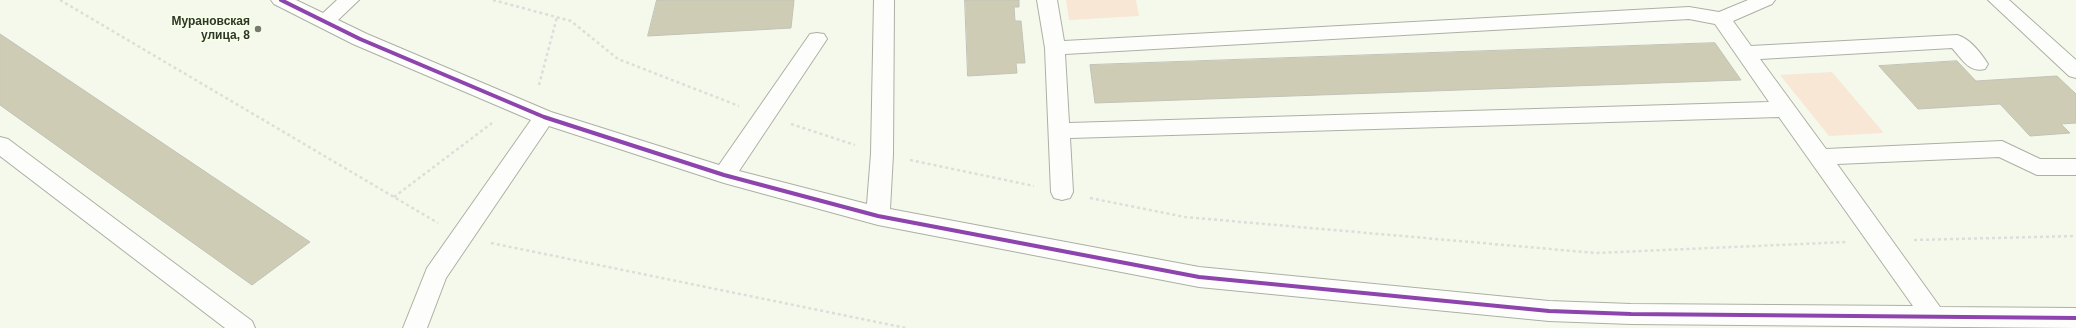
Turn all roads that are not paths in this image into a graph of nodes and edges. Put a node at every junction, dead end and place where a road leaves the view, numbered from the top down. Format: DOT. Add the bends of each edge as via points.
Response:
graph roads {
  1 [pos="281,0"];
  2 [pos="350,0"];
  3 [pos="884,0"];
  4 [pos="1048,0"];
  5 [pos="1765,0"];
  6 [pos="1998,0"];
  7 [pos="1684,7"];
  8 [pos="1721,19"];
  9 [pos="324,22"];
  10 [pos="817,39"];
  11 [pos="1055,48"];
  12 [pos="1745,53"];
  13 [pos="1978,64"];
  14 [pos="2076,71"];
  15 [pos="1785,109"];
  16 [pos="544,117"];
  17 [pos="1060,132"];
  18 [pos="0,145"];
  19 [pos="1821,157"];
  20 [pos="2076,167"];
  21 [pos="724,174"];
  22 [pos="1062,192"];
  23 [pos="878,216"];
  24 [pos="1934,317"];
  25 [pos="2076,318"];
  26 [pos="1552,320"];
  27 [pos="243,328"];
  28 [pos="415,328"];
  1 -- 9 [label="street"];
  2 -- 9 [label="street"];
  3 -- 23 [label="street" via="882,154"];
  4 -- 11 [label="street"];
  5 -- 8 [label="street"];
  6 -- 14 [label="street"];
  7 -- 8 [label="street"];
  7 -- 11 [label="street"];
  8 -- 12 [label="street"];
  9 -- 16 [label="street"];
  10 -- 21 [label="street"];
  11 -- 17 [label="street"];
  12 -- 13 [label="street" via="1957,41"];
  12 -- 15 [label="street"];
  15 -- 17 [label="street"];
  15 -- 19 [label="street"];
  16 -- 21 [label="street"];
  16 -- 28 [label="street" via="435,275"];
  17 -- 22 [label="street"];
  18 -- 27 [label="street"];
  19 -- 20 [label="street" via="2002,148 2037,167"];
  19 -- 24 [label="street"];
  21 -- 23 [label="street"];
  23 -- 26 [label="street" via="1199,277"];
  24 -- 25 [label="street"];
  24 -- 26 [label="street" via="1631,314"];
}
